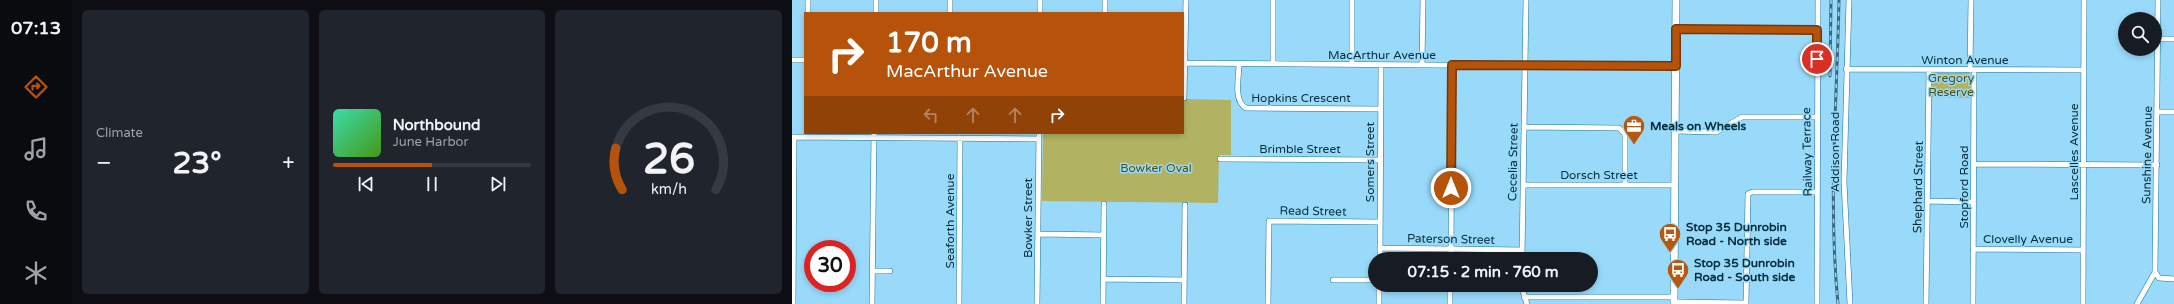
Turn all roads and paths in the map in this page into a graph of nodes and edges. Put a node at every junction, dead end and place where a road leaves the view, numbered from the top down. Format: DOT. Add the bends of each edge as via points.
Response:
graph roads {
  1 [pos="808,0"];
  2 [pos="876,0"];
  3 [pos="950,0"];
  4 [pos="1040,0"];
  5 [pos="1105,0"];
  6 [pos="1186,0"];
  7 [pos="1273,0"];
  8 [pos="1352,0"];
  9 [pos="1423,0"];
  10 [pos="1526,0"];
  11 [pos="1676,0"];
  12 [pos="1818,0"];
  13 [pos="1849,0"];
  14 [pos="1971,0"];
  15 [pos="2084,0"];
  16 [pos="2158,0"];
  17 [pos="808,12"];
  18 [pos="876,12"];
  19 [pos="950,12"];
  20 [pos="1040,12"];
  21 [pos="1105,12"];
  22 [pos="2158,12"];
  23 [pos="1676,29"];
  24 [pos="1817,30"];
  25 [pos="2162,39"];
  26 [pos="2174,39"];
  27 [pos="2158,56"];
  28 [pos="792,60"];
  29 [pos="804,60"];
  30 [pos="1184,63"];
  31 [pos="1239,64"];
  32 [pos="1273,64"];
  33 [pos="1352,64"];
  34 [pos="1381,64"];
  35 [pos="1422,65"];
  36 [pos="1452,65"];
  37 [pos="1525,66"];
  38 [pos="1676,66"];
  39 [pos="1846,69"];
  40 [pos="1929,70"];
  41 [pos="1972,70"];
  42 [pos="2083,70"];
  43 [pos="1184,98"];
  44 [pos="1380,109"];
  45 [pos="2157,112"];
  46 [pos="2174,112"];
  47 [pos="1817,117"];
  48 [pos="1524,127"];
  49 [pos="1675,131"];
  50 [pos="1039,134"];
  51 [pos="821,135"];
  52 [pos="874,135"];
  53 [pos="928,136"];
  54 [pos="983,136"];
  55 [pos="793,137"];
  56 [pos="960,138"];
  57 [pos="1039,139"];
  58 [pos="1220,159"];
  59 [pos="1380,160"];
  60 [pos="1974,164"];
  61 [pos="2157,165"];
  62 [pos="2084,166"];
  63 [pos="1523,185"];
  64 [pos="1625,185"];
  65 [pos="1675,185"];
  66 [pos="1816,192"];
  67 [pos="1928,201"];
  68 [pos="1973,202"];
  69 [pos="1104,204"];
  70 [pos="1185,205"];
  71 [pos="1380,222"];
  72 [pos="1038,234"];
  73 [pos="1104,235"];
  74 [pos="1380,248"];
  75 [pos="1451,249"];
  76 [pos="1973,249"];
  77 [pos="1522,250"];
  78 [pos="2083,250"];
  79 [pos="1380,252"];
  80 [pos="872,270"];
  81 [pos="890,271"];
  82 [pos="2155,272"];
  83 [pos="1103,279"];
  84 [pos="2174,279"];
  85 [pos="1184,280"];
  86 [pos="1333,280"];
  87 [pos="1368,280"];
  88 [pos="1379,292"];
  89 [pos="1450,292"];
  90 [pos="1523,292"];
  91 [pos="1524,297"];
  92 [pos="1597,297"];
  93 [pos="1674,301"];
  94 [pos="792,304"];
  95 [pos="872,304"];
  96 [pos="959,304"];
  97 [pos="1038,304"];
  98 [pos="1103,304"];
  99 [pos="1184,304"];
  100 [pos="1268,304"];
  101 [pos="1379,304"];
  102 [pos="1450,304"];
  103 [pos="1526,304"];
  104 [pos="1597,304"];
  105 [pos="1746,304"];
  106 [pos="1817,304"];
  107 [pos="1850,304"];
  108 [pos="1926,304"];
  109 [pos="1973,304"];
  110 [pos="2083,304"];
  111 [pos="2137,304"];
  1 -- 17 [label="street"];
  2 -- 18 [label="street"];
  3 -- 19 [label="street"];
  4 -- 20 [label="street"];
  5 -- 21 [label="street"];
  6 -- 30 [label="street"];
  7 -- 32 [label="street"];
  8 -- 33 [label="street"];
  9 -- 35 [label="street"];
  10 -- 37 [label="street, Cecelia Street"];
  11 -- 23 [label="street"];
  12 -- 24 [label="street, Railway Terrace"];
  13 -- 39 [label="street, Addison Road"];
  14 -- 41 [label="street, Stopford Road"];
  15 -- 42 [label="street, Lascelles Avenue"];
  16 -- 22 [label="street, Sunshine Avenue"];
  23 -- 24 [label="street"];
  23 -- 38 [label="street"];
  24 -- 47 [label="street, Railway Terrace"];
  25 -- 26 [label="street"];
  27 -- 45 [label="street, Sunshine Avenue"];
  28 -- 29 [label="street"];
  30 -- 31 [label="street, MacArthur Avenue"];
  30 -- 43 [label="street"];
  31 -- 32 [label="street, MacArthur Avenue"];
  31 -- 44 [label="street, Hopkins Crescent" via="1238,99 1246,108"];
  32 -- 33 [label="street, MacArthur Avenue"];
  33 -- 34 [label="street, MacArthur Avenue"];
  34 -- 35 [label="street, MacArthur Avenue"];
  34 -- 44 [label="street, Somers Street"];
  35 -- 36 [label="street, MacArthur Avenue"];
  36 -- 37 [label="street, MacArthur Avenue"];
  36 -- 75 [label="street"];
  37 -- 38 [label="street, MacArthur Avenue"];
  37 -- 48 [label="street, Cecelia Street"];
  38 -- 49 [label="street"];
  39 -- 40 [label="street, Winton Avenue"];
  39 -- 107 [label="street, Addison Road" via="1844,182"];
  40 -- 41 [label="street, Winton Avenue"];
  40 -- 67 [label="street, Shephard Street"];
  41 -- 42 [label="street, Winton Avenue"];
  41 -- 60 [label="street, Stopford Road"];
  42 -- 62 [label="street, Lascelles Avenue"];
  44 -- 59 [label="street, Somers Street"];
  45 -- 46 [label="street"];
  45 -- 61 [label="street, Sunshine Avenue"];
  47 -- 49 [label="street" via="1742,117 1716,132"];
  47 -- 66 [label="street, Railway Terrace"];
  48 -- 63 [label="street, Cecelia Street"];
  48 -- 64 [label="street" via="1623,130"];
  49 -- 65 [label="street"];
  50 -- 57 [label="street, Bowker Street"];
  51 -- 52 [label="street"];
  51 -- 55 [label="street"];
  52 -- 53 [label="street"];
  52 -- 80 [label="street"];
  53 -- 56 [label="street"];
  54 -- 56 [label="street"];
  54 -- 57 [label="street"];
  55 -- 94 [label="street"];
  56 -- 96 [label="street, Seaforth Avenue"];
  57 -- 72 [label="street, Bowker Street"];
  58 -- 59 [label="street, Brimble Street"];
  59 -- 71 [label="street, Somers Street"];
  60 -- 62 [label="street"];
  60 -- 68 [label="street, Stopford Road"];
  61 -- 62 [label="street"];
  61 -- 82 [label="street, Sunshine Avenue"];
  62 -- 78 [label="street, Lascelles Avenue"];
  63 -- 64 [label="street, Dorsch Street"];
  63 -- 77 [label="street, Cecelia Street"];
  64 -- 65 [label="street, Dorsch Street"];
  65 -- 93 [label="street"];
  66 -- 105 [label="street" via="1748,194"];
  66 -- 106 [label="street, Railway Terrace"];
  67 -- 68 [label="street"];
  67 -- 108 [label="street, Shephard Street"];
  68 -- 76 [label="street, Stopford Road"];
  69 -- 73 [label="street"];
  70 -- 85 [label="street"];
  71 -- 74 [label="street, Somers Street"];
  71 -- 100 [label="street, Read Street" via="1269,221"];
  72 -- 73 [label="street"];
  72 -- 97 [label="street, Bowker Street"];
  73 -- 83 [label="street"];
  74 -- 75 [label="street, Paterson Street"];
  74 -- 79 [label="street, Somers Street"];
  75 -- 77 [label="street, Paterson Street"];
  76 -- 78 [label="street, Clovelly Avenue"];
  76 -- 109 [label="street, Stopford Road"];
  78 -- 110 [label="street, Lascelles Avenue"];
  80 -- 81 [label="street"];
  80 -- 95 [label="street"];
  82 -- 84 [label="street" via="2159,278"];
  82 -- 111 [label="street, Sunshine Avenue"];
  83 -- 85 [label="street"];
  83 -- 98 [label="street"];
  85 -- 99 [label="street"];
  86 -- 87 [label="street"];
  88 -- 101 [label="street"];
  89 -- 102 [label="street"];
  90 -- 91 [label="street"];
  91 -- 92 [label="street"];
  91 -- 103 [label="street"];
  92 -- 93 [label="street"];
  92 -- 104 [label="street"];
  93 -- 105 [label="street"];
}
